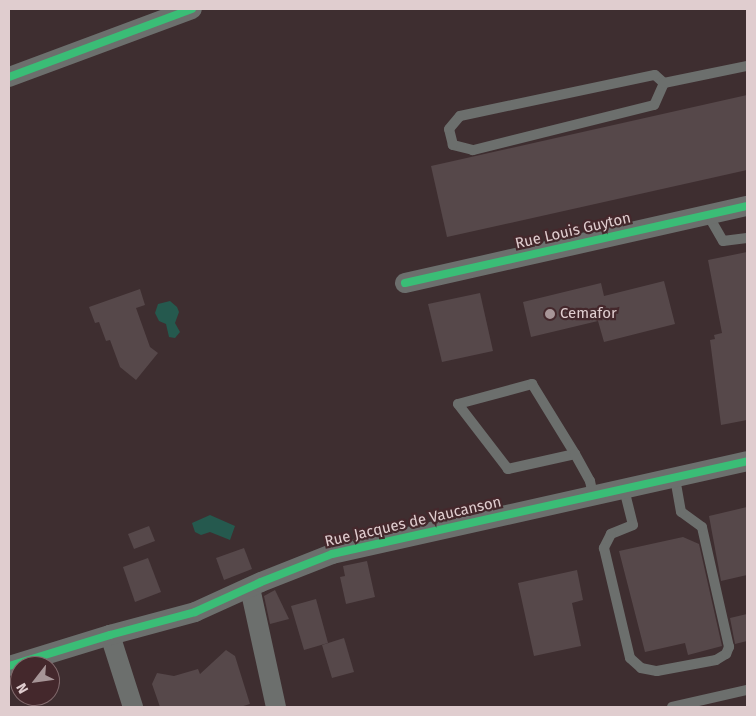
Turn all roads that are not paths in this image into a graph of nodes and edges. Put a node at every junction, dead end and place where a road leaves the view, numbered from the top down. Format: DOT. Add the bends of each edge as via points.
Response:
graph roads {
  1 [pos="192,9"];
  2 [pos="747,66"];
  3 [pos="9,77"];
  4 [pos="664,83"];
  5 [pos="747,206"];
  6 [pos="708,214"];
  7 [pos="747,238"];
  8 [pos="405,283"];
  9 [pos="575,454"];
  10 [pos="747,461"];
  11 [pos="675,477"];
  12 [pos="624,489"];
  13 [pos="593,495"];
  14 [pos="250,588"];
  15 [pos="110,635"];
  16 [pos="9,666"];
  17 [pos="747,690"];
  18 [pos="132,707"];
  19 [pos="276,707"];
  20 [pos="672,707"];
  1 -- 3 [label="street"];
  2 -- 4 [label="lane"];
  4 -- 4 [label="lane" via="655,75 460,116 449,129 453,145 473,150 654,105"];
  5 -- 6 [label="street, Rue Louis Guyton"];
  6 -- 7 [label="lane" via="722,242"];
  6 -- 8 [label="street, Rue Louis Guyton"];
  9 -- 9 [label="lane" via="532,384 458,404 508,469"];
  9 -- 13 [label="lane" via="590,481"];
  10 -- 11 [label="street, Rue Jacques de Vaucanson"];
  11 -- 12 [label="street, Rue Jacques de Vaucanson"];
  11 -- 12 [label="lane" via="681,512 702,527 729,647 726,654 716,660 657,670 641,668 630,658 604,548 611,534 633,525"];
  12 -- 13 [label="street, Rue Jacques de Vaucanson"];
  13 -- 14 [label="street, Rue Jacques de Vaucanson" via="332,554"];
  14 -- 15 [label="street, Rue Jacques de Vaucanson" via="195,612"];
  14 -- 19 [label="street"];
  15 -- 16 [label="street, Rue Jacques de Vaucanson"];
  15 -- 18 [label="street"];
  17 -- 20 [label="lane"];
}
